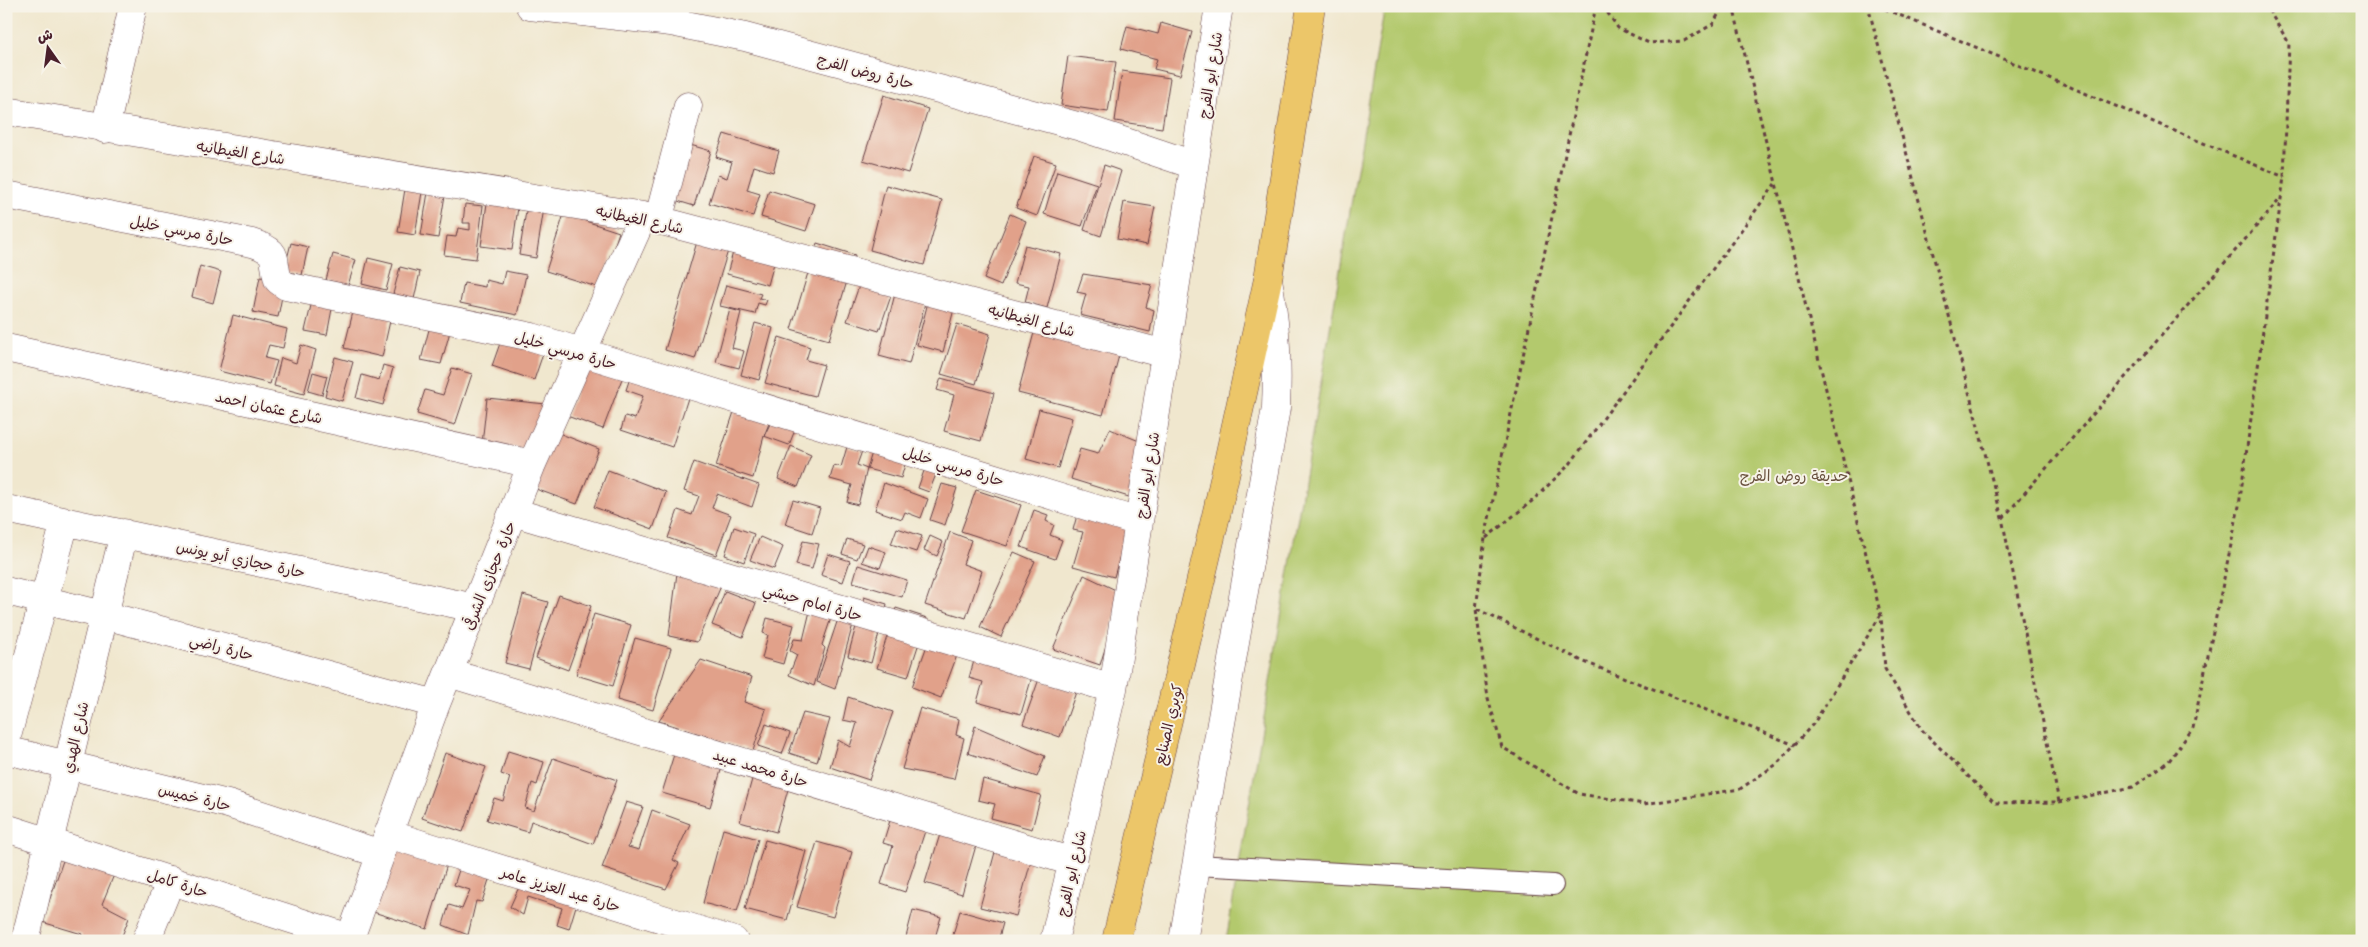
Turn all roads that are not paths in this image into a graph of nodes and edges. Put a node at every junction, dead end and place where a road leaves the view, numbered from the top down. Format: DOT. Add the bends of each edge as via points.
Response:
graph roads {
  1 [pos="133,6"];
  2 [pos="530,6"];
  3 [pos="1219,6"];
  4 [pos="1310,6"];
  5 [pos="673,14"];
  6 [pos="688,106"];
  7 [pos="6,111"];
  8 [pos="105,129"];
  9 [pos="1194,166"];
  10 [pos="6,195"];
  11 [pos="650,218"];
  12 [pos="1268,279"];
  13 [pos="6,348"];
  14 [pos="582,352"];
  15 [pos="1165,354"];
  16 [pos="532,464"];
  17 [pos="6,509"];
  18 [pos="513,512"];
  19 [pos="65,522"];
  20 [pos="1139,522"];
  21 [pos="124,533"];
  22 [pos="6,591"];
  23 [pos="44,600"];
  24 [pos="474,608"];
  25 [pos="104,614"];
  26 [pos="449,673"];
  27 [pos="15,674"];
  28 [pos="1113,690"];
  29 [pos="436,704"];
  30 [pos="6,740"];
  31 [pos="6,750"];
  32 [pos="68,764"];
  33 [pos="6,828"];
  34 [pos="49,841"];
  35 [pos="384,844"];
  36 [pos="1073,862"];
  37 [pos="1196,865"];
  38 [pos="171,880"];
  39 [pos="1553,885"];
  40 [pos="349,940"];
  41 [pos="25,941"];
  42 [pos="146,941"];
  43 [pos="734,941"];
  44 [pos="1054,941"];
  45 [pos="1116,941"];
  46 [pos="1183,941"];
  1 -- 8 [label="street"];
  2 -- 5 [label="street, حارة روض الفرج"];
  3 -- 9 [label="street, شارع ابو الفرج"];
  4 -- 12 [label="main road"];
  5 -- 9 [label="street, حارة روض الفرج" via="745,37 1081,128"];
  6 -- 11 [label="street, حارة حجازى الشرقى"];
  7 -- 8 [label="street, شارع الغيطانيه"];
  8 -- 11 [label="street, شارع الغيطانيه"];
  9 -- 15 [label="street, شارع ابو الفرج"];
  10 -- 14 [label="street, حارة مرسي خليل" via="252,243 268,248 273,255 278,280 286,286 532,336"];
  11 -- 14 [label="street, حارة حجازى الشرقى"];
  11 -- 15 [label="street, شارع الغيطانيه"];
  12 -- 37 [label="street" via="1276,322 1276,408"];
  12 -- 45 [label="main road, كوبري الصنايع"];
  13 -- 16 [label="street, شارع عثمان احمد"];
  14 -- 16 [label="street, حارة حجازى الشرقى"];
  14 -- 20 [label="street, حارة مرسي خليل"];
  15 -- 20 [label="street, شارع ابو الفرج"];
  16 -- 18 [label="street, حارة حجازى الشرقى"];
  17 -- 19 [label="street, حارة حجازي أبو يونس"];
  18 -- 24 [label="street, حارة حجازى الشرقى"];
  18 -- 28 [label="street, حارة امام حبشي"];
  19 -- 21 [label="street, حارة حجازي أبو يونس"];
  19 -- 23 [label="street"];
  20 -- 28 [label="street, شارع ابو الفرج"];
  21 -- 24 [label="street, حارة حجازي أبو يونس"];
  21 -- 25 [label="street, شارع الهدي"];
  22 -- 23 [label="street, حارة راضي"];
  23 -- 25 [label="street, حارة راضي"];
  23 -- 27 [label="street"];
  24 -- 26 [label="street, حارة حجازى الشرقى"];
  25 -- 29 [label="street, حارة راضي"];
  25 -- 32 [label="street, شارع الهدي"];
  26 -- 29 [label="street, حارة حجازى الشرقى"];
  26 -- 36 [label="street, حارة محمد عبيد"];
  27 -- 30 [label="street"];
  28 -- 36 [label="street, شارع ابو الفرج"];
  29 -- 35 [label="street, حارة حجازى الشرقى"];
  31 -- 32 [label="street, حارة خميس"];
  32 -- 34 [label="street, شارع الهدي"];
  32 -- 35 [label="street, حارة خميس"];
  33 -- 34 [label="street, حارة كامل"];
  34 -- 38 [label="street, حارة كامل"];
  34 -- 41 [label="street, شارع الهدي"];
  35 -- 40 [label="street, حارة حجازى الشرقى"];
  35 -- 43 [label="street, حارة عبد العزيز عامر"];
  36 -- 44 [label="street, شارع ابو الفرج"];
  37 -- 39 [label="lane"];
  37 -- 46 [label="street"];
  38 -- 40 [label="street, حارة كامل"];
  38 -- 42 [label="street"];
}
